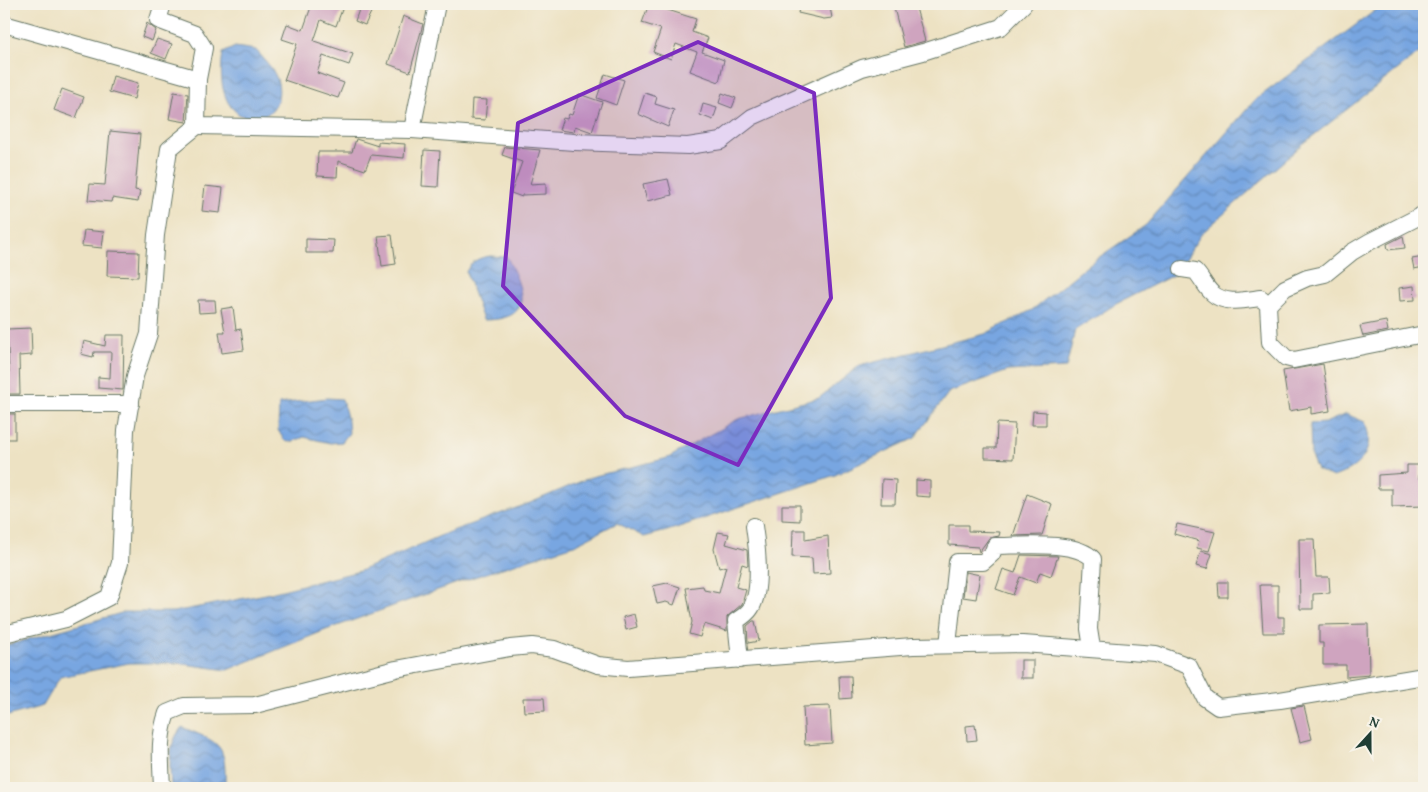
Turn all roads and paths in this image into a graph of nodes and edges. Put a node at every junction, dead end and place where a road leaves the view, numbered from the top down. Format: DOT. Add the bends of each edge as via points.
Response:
graph roads {
  1 [pos="163,4"];
  2 [pos="437,4"];
  3 [pos="1024,4"];
  4 [pos="4,24"];
  5 [pos="198,79"];
  6 [pos="197,126"];
  7 [pos="412,130"];
  8 [pos="1424,214"];
  9 [pos="1182,268"];
  10 [pos="1268,305"];
  11 [pos="1424,334"];
  12 [pos="4,404"];
  13 [pos="130,404"];
  14 [pos="754,526"];
  15 [pos="4,634"];
  16 [pos="948,645"];
  17 [pos="1092,648"];
  18 [pos="740,660"];
  19 [pos="1424,676"];
  20 [pos="162,788"];
  1 -- 5 [label="street" via="158,20 196,34 204,48"];
  2 -- 7 [label="street"];
  3 -- 7 [label="street" via="1001,27 862,68 752,117 722,141 688,146 574,142"];
  4 -- 5 [label="street"];
  5 -- 6 [label="street"];
  6 -- 7 [label="street"];
  6 -- 13 [label="street" via="169,149 156,234 149,334 135,376"];
  8 -- 10 [label="street" via="1369,242 1325,274 1285,288"];
  9 -- 10 [label="street" via="1195,271 1211,293 1222,299 1262,298"];
  10 -- 11 [label="street" via="1270,342 1286,358 1294,360"];
  12 -- 13 [label="street"];
  13 -- 15 [label="street" via="120,563 109,598 66,619"];
  14 -- 18 [label="street" via="758,554 754,599 750,609 736,622"];
  16 -- 17 [label="street" via="1023,644"];
  16 -- 17 [label="street" via="957,562 983,562 995,546 1040,546 1069,548 1087,553 1093,559"];
  16 -- 18 [label="street"];
  17 -- 19 [label="street" via="1156,654 1189,666 1205,698 1218,707"];
  18 -- 20 [label="street" via="628,668 598,665 554,649 532,646 396,669 255,705 184,706 167,713 163,726 160,742"];
}
